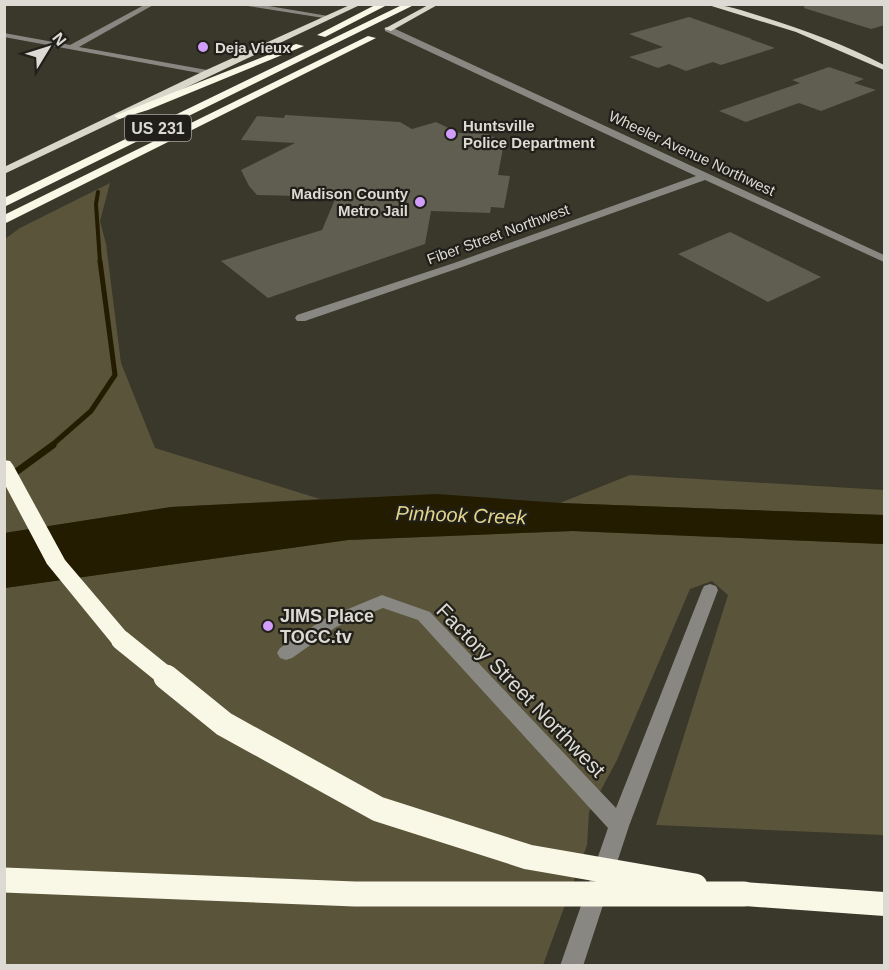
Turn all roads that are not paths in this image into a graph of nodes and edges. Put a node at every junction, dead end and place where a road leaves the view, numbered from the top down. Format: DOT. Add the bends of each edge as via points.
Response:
graph roads {
  1 [pos="152,4"];
  2 [pos="238,4"];
  3 [pos="359,4"];
  4 [pos="385,4"];
  5 [pos="412,4"];
  6 [pos="436,4"];
  7 [pos="708,4"];
  8 [pos="330,17"];
  9 [pos="388,29"];
  10 [pos="4,35"];
  11 [pos="298,46"];
  12 [pos="72,47"];
  13 [pos="312,52"];
  14 [pos="885,68"];
  15 [pos="207,74"];
  16 [pos="232,108"];
  17 [pos="119,116"];
  18 [pos="4,171"];
  19 [pos="705,176"];
  20 [pos="4,189"];
  21 [pos="4,203"];
  22 [pos="40,203"];
  23 [pos="4,220"];
  24 [pos="4,226"];
  25 [pos="885,259"];
  26 [pos="301,318"];
  27 [pos="4,465"];
  28 [pos="710,590"];
  29 [pos="286,653"];
  30 [pos="619,826"];
  31 [pos="4,880"];
  32 [pos="744,894"];
  33 [pos="885,904"];
  34 [pos="571,966"];
  1 -- 12 [label="street"];
  2 -- 8 [label="street"];
  3 -- 8 [label="main road"];
  4 -- 11 [label="highway, US 231"];
  5 -- 13 [label="highway, US 231"];
  6 -- 9 [label="main road"];
  7 -- 14 [label="main road" via="811,35"];
  8 -- 15 [label="main road"];
  9 -- 16 [label="highway"];
  9 -- 19 [label="street, Wheeler Avenue Northwest"];
  10 -- 12 [label="street"];
  11 -- 17 [label="highway"];
  11 -- 20 [label="highway, US 231"];
  12 -- 15 [label="street"];
  13 -- 16 [label="highway"];
  13 -- 21 [label="highway, US 231"];
  15 -- 17 [label="main road"];
  16 -- 22 [label="highway"];
  17 -- 18 [label="main road"];
  19 -- 25 [label="street, Wheeler Avenue Northwest"];
  19 -- 26 [label="street, Fiber Street Northwest"];
  22 -- 23 [label="highway"];
  22 -- 24 [label="highway"];
  27 -- 32 [label="highway, bridge" via="57,564 121,640 224,724 378,809 528,857"];
  28 -- 30 [label="street"];
  29 -- 30 [label="street, Factory Street Northwest" via="330,623 382,601 424,616"];
  30 -- 34 [label="street"];
  31 -- 32 [label="highway, bridge" via="355,894"];
  32 -- 33 [label="highway"];
}
